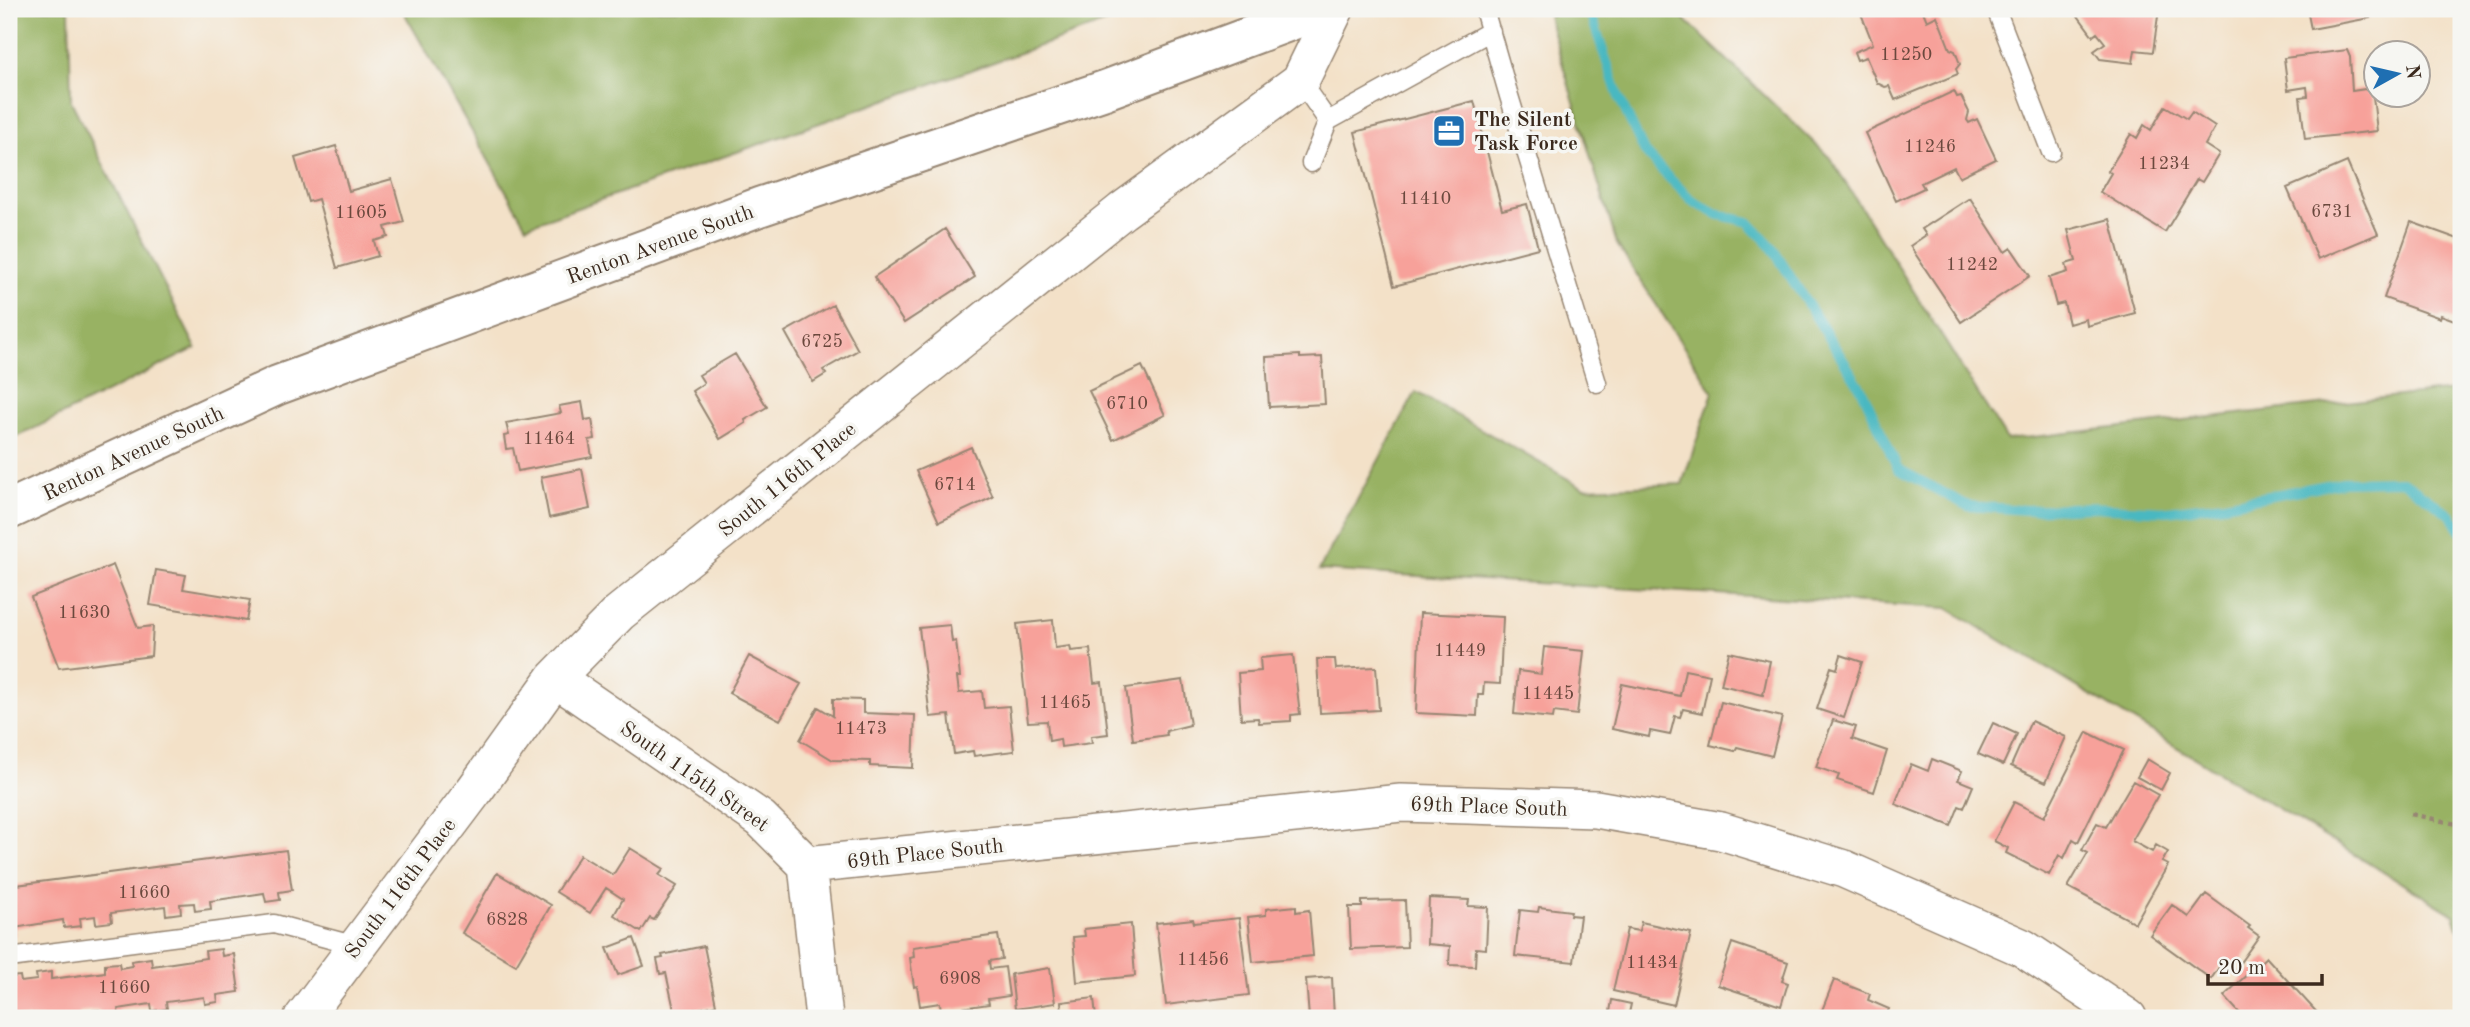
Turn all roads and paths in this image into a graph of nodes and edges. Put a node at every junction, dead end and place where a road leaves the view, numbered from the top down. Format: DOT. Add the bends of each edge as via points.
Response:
graph roads {
  1 [pos="1323,9"];
  2 [pos="1335,9"];
  3 [pos="1484,9"];
  4 [pos="1996,9"];
  5 [pos="1491,30"];
  6 [pos="1300,81"];
  7 [pos="1328,121"];
  8 [pos="2051,152"];
  9 [pos="1311,163"];
  10 [pos="1597,383"];
  11 [pos="9,510"];
  12 [pos="555,678"];
  13 [pos="2411,814"];
  14 [pos="2461,825"];
  15 [pos="807,865"];
  16 [pos="356,946"];
  17 [pos="9,958"];
  18 [pos="303,1018"];
  19 [pos="824,1018"];
  20 [pos="2128,1018"];
  1 -- 11 [label="main road, Renton Avenue South" via="1105,90 759,207 278,386"];
  2 -- 6 [label="street, South 116th Place"];
  3 -- 5 [label="lane"];
  4 -- 8 [label="lane"];
  5 -- 7 [label="lane"];
  5 -- 10 [label="lane"];
  6 -- 7 [label="lane"];
  6 -- 12 [label="street, South 116th Place" via="1122,211 690,556 620,613"];
  7 -- 9 [label="lane"];
  12 -- 15 [label="street, South 115th Street" via="761,819"];
  12 -- 16 [label="street, South 116th Place"];
  13 -- 14 [label="path"];
  15 -- 19 [label="street"];
  15 -- 20 [label="street, 69th Place South" via="1401,803 1596,809 1721,831 1844,869 2023,948"];
  16 -- 17 [label="lane" via="274,924"];
  16 -- 18 [label="street, South 116th Place"];
}
